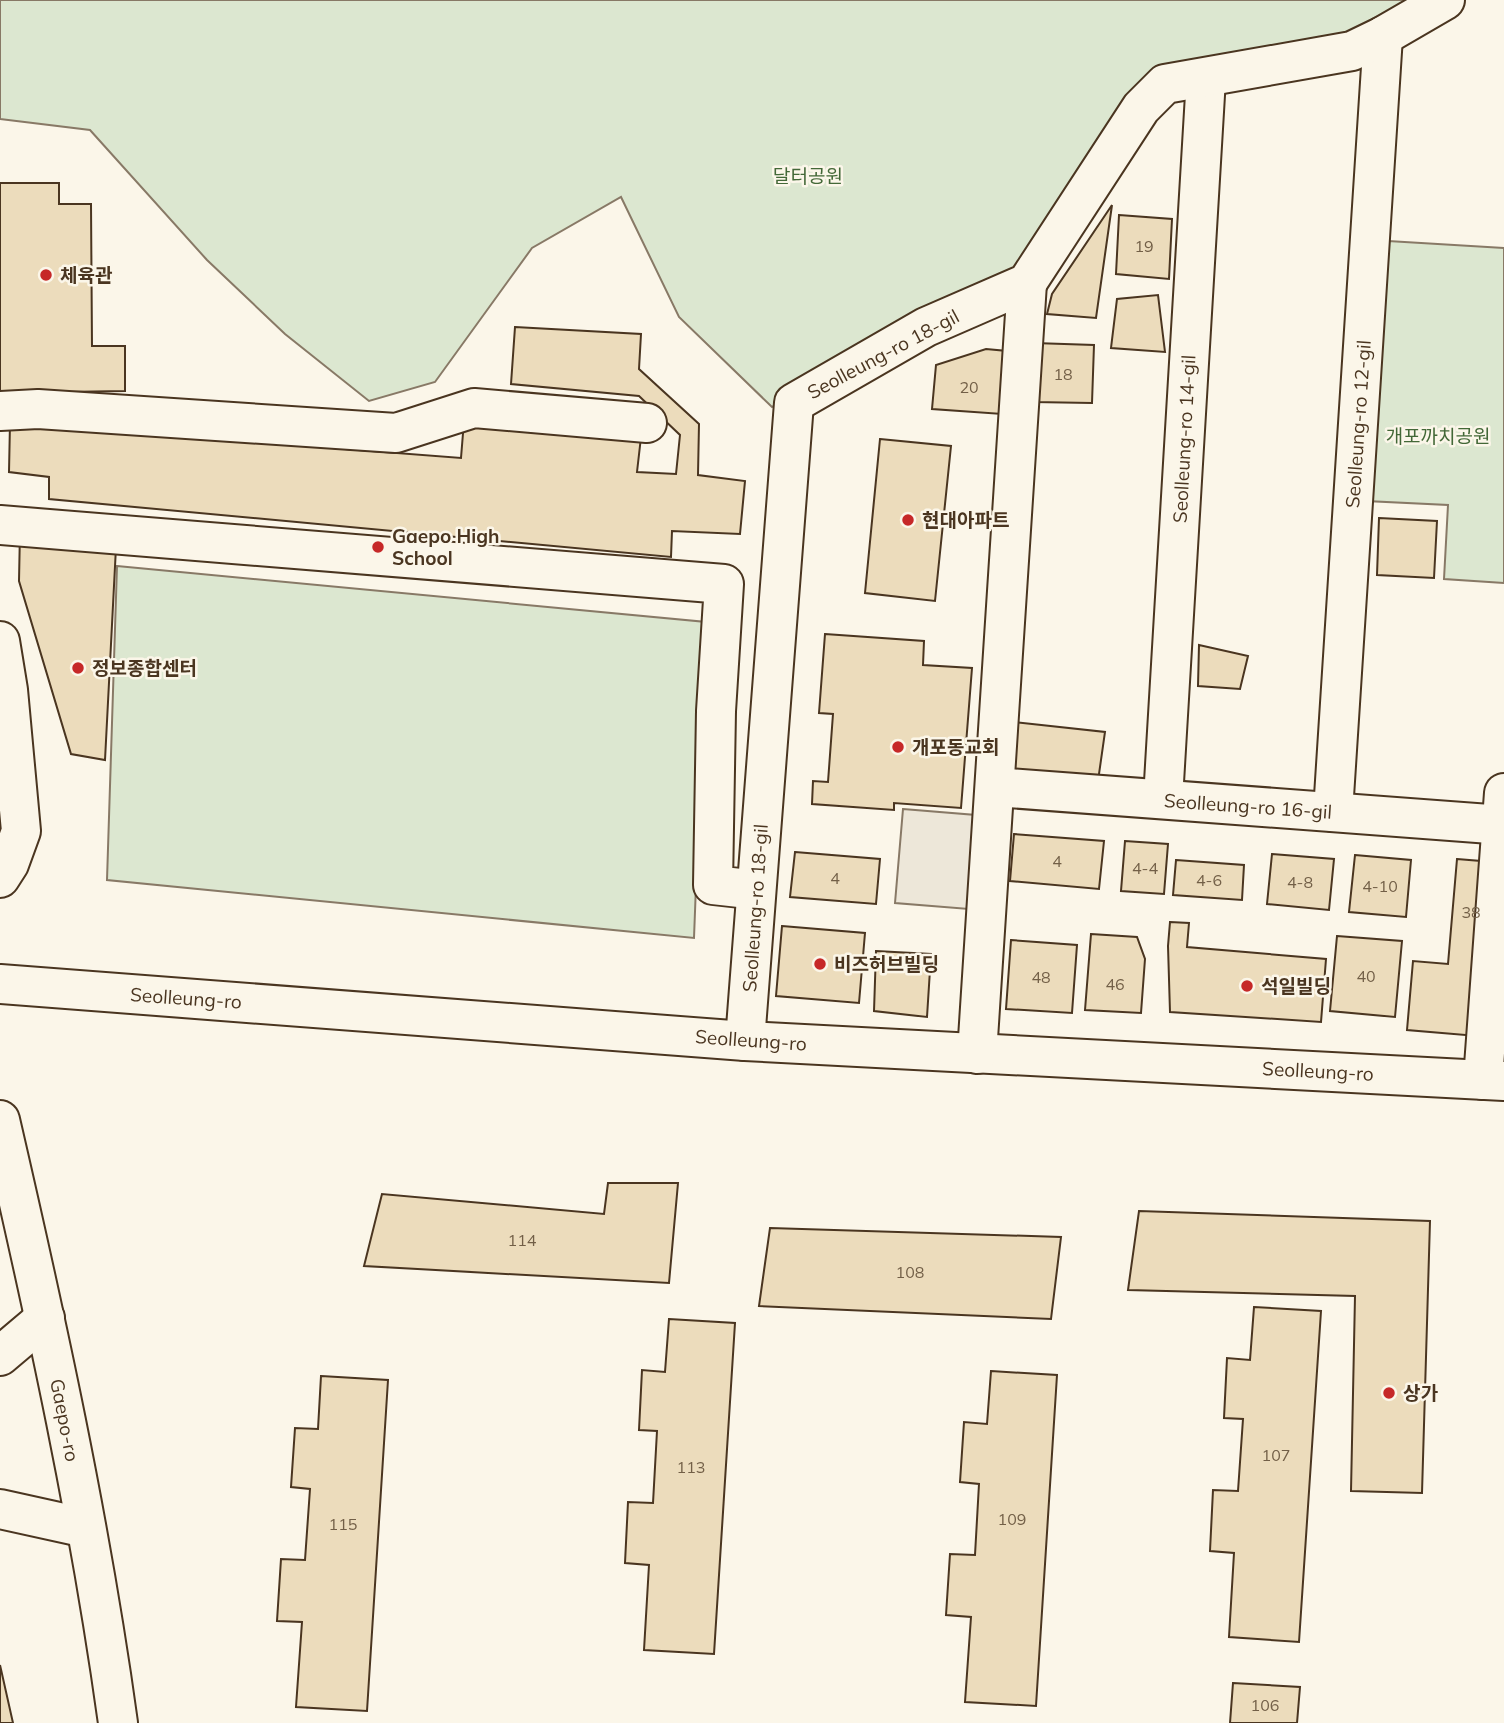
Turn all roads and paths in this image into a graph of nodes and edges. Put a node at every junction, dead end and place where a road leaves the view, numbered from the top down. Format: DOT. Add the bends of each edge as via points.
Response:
graph roads {
  1 [pos="1445,0"];
  2 [pos="1383,36"];
  3 [pos="1206,78"];
  4 [pos="1027,283"];
  5 [pos="0,411"];
  6 [pos="648,423"];
  7 [pos="0,525"];
  8 [pos="0,641"];
  9 [pos="1163,799"];
  10 [pos="984,801"];
  11 [pos="1333,812"];
  12 [pos="1503,814"];
  13 [pos="0,878"];
  14 [pos="740,888"];
  15 [pos="0,984"];
  16 [pos="745,1041"];
  17 [pos="977,1055"];
  18 [pos="1493,1080"];
  19 [pos="0,1120"];
  20 [pos="46,1318"];
  21 [pos="0,1356"];
  22 [pos="0,1509"];
  23 [pos="86,1528"];
  24 [pos="118,1723"];
  1 -- 2 [label="street"];
  2 -- 3 [label="street" via="1352,51"];
  2 -- 11 [label="street, Seolleung-ro 12-gil"];
  3 -- 4 [label="street" via="1166,84 1141,108"];
  3 -- 9 [label="street, Seolleung-ro 14-gil"];
  4 -- 10 [label="street" via="1000,701"];
  4 -- 16 [label="street, Seolleung-ro 18-gil" via="926,327 794,403"];
  5 -- 6 [label="street" via="38,409 396,433 474,408"];
  7 -- 14 [label="street" via="724,584 713,885"];
  8 -- 13 [label="street" via="20,831"];
  9 -- 10 [label="street, Seolleung-ro 16-gil"];
  9 -- 11 [label="street, Seolleung-ro 16-gil"];
  10 -- 17 [label="street"];
  11 -- 12 [label="street, Seolleung-ro 16-gil"];
  12 -- 18 [label="street"];
  15 -- 16 [label="street, Seolleung-ro"];
  16 -- 17 [label="street, Seolleung-ro"];
  17 -- 18 [label="street, Seolleung-ro"];
  19 -- 20 [label="street, Gaepo-ro"];
  20 -- 21 [label="street"];
  20 -- 23 [label="street, Gaepo-ro"];
  22 -- 23 [label="street"];
  23 -- 24 [label="street, Gaepo-ro"];
}
